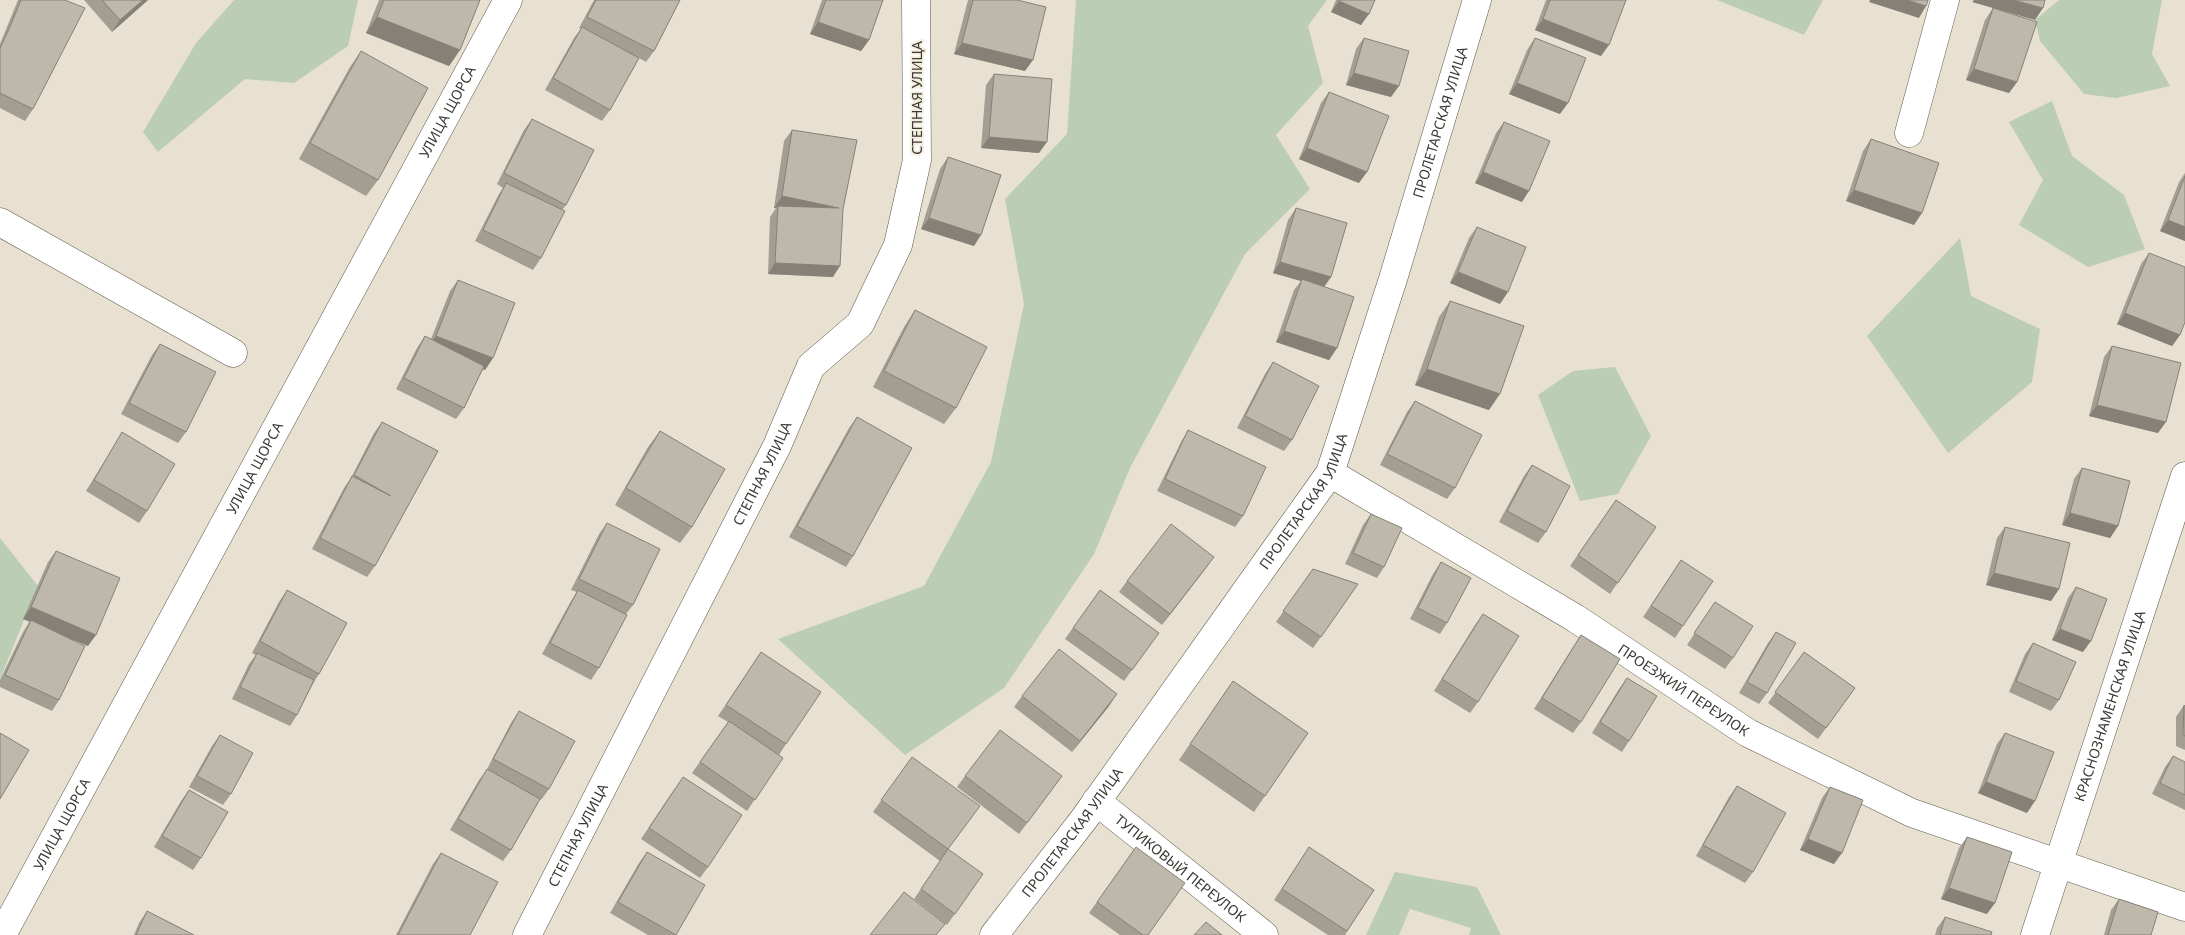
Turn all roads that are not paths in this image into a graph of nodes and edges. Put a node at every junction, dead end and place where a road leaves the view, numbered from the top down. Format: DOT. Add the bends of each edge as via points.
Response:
graph roads {
  1 [pos="508,0"];
  2 [pos="916,0"];
  3 [pos="1477,0"];
  4 [pos="1945,0"];
  5 [pos="1909,133"];
  6 [pos="0,222"];
  7 [pos="233,353"];
  8 [pos="1330,473"];
  9 [pos="2185,476"];
  10 [pos="1096,801"];
  11 [pos="2058,865"];
  12 [pos="2185,907"];
  13 [pos="2,935"];
  14 [pos="527,935"];
  15 [pos="994,935"];
  16 [pos="1264,935"];
  17 [pos="2036,935"];
  1 -- 13 [label="street, УЛИЦА ЩОРСА"];
  2 -- 14 [label="street, СТЕПНАЯ УЛИЦА" via="917,160 898,246 860,324 810,366 777,446"];
  3 -- 8 [label="street, ПРОЛЕТАРСКАЯ УЛИЦА" via="1393,279"];
  4 -- 5 [label="street"];
  6 -- 7 [label="street"];
  8 -- 10 [label="street, ПРОЛЕТАРСКАЯ УЛИЦА"];
  8 -- 11 [label="street, ПРОЕЗЖИЙ ПЕРЕУЛОК" via="1574,618 1748,733 1912,813"];
  9 -- 11 [label="street, КРАСНОЗНАМЕНСКАЯ УЛИЦА"];
  10 -- 15 [label="street, ПРОЛЕТАРСКАЯ УЛИЦА"];
  10 -- 16 [label="street, ТУПИКОВЫЙ ПЕРЕУЛОК"];
  11 -- 12 [label="street, ПРОЕЗЖИЙ ПЕРЕУЛОК"];
  11 -- 17 [label="street, КРАСНОЗНАМЕНСКАЯ УЛИЦА"];
}
